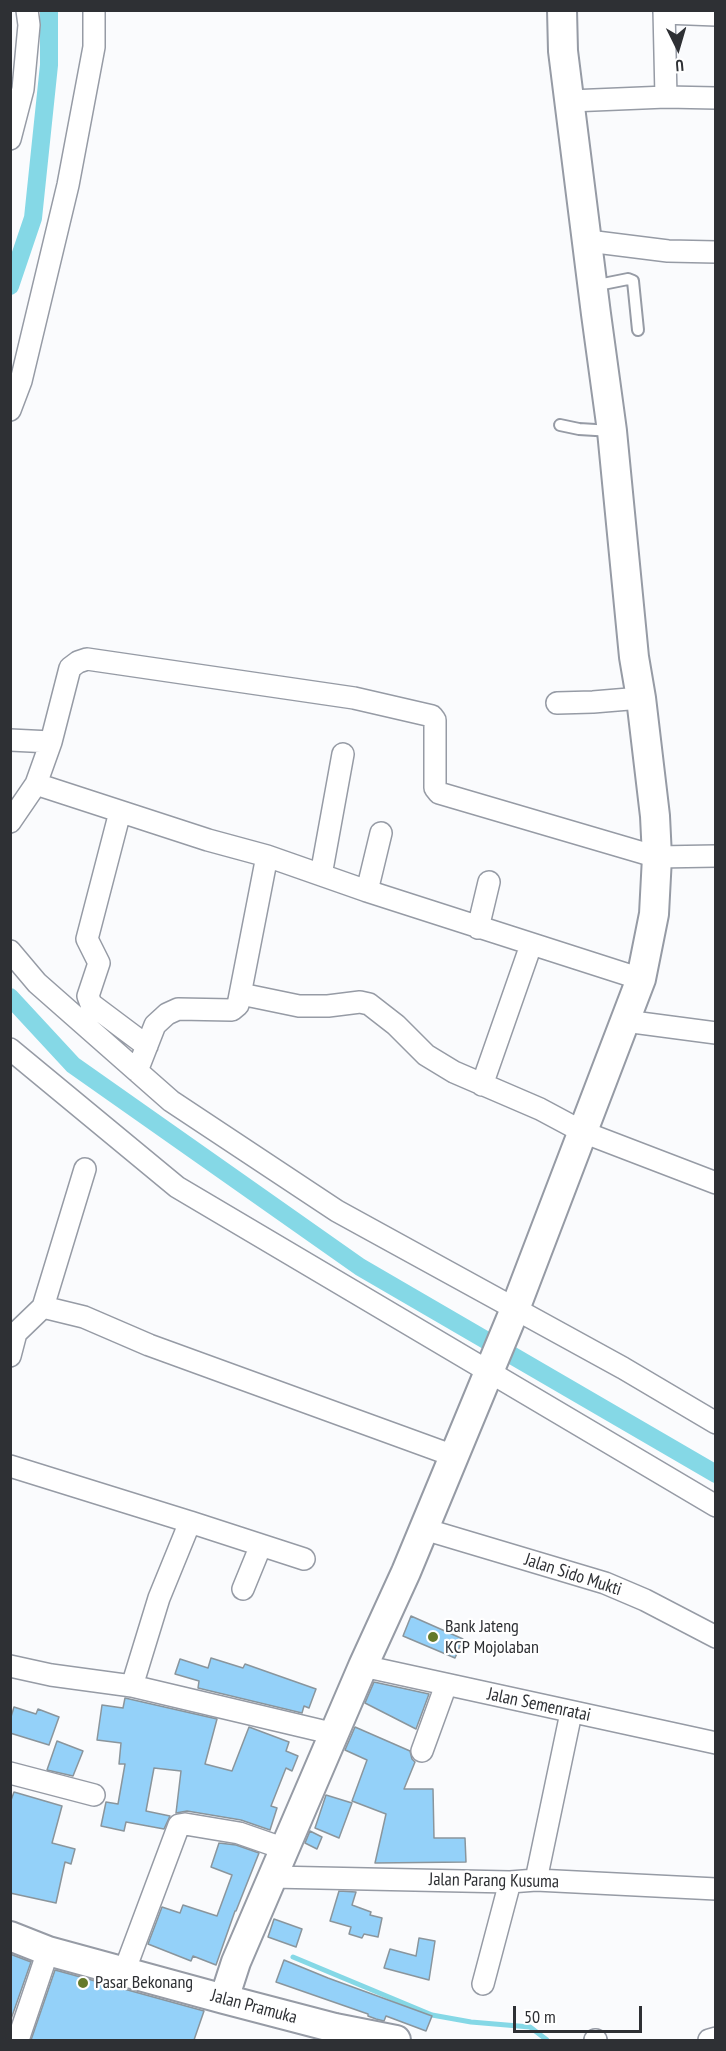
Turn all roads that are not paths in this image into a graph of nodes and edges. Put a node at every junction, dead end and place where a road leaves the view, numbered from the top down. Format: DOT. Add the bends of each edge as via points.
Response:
graph roads {
  1 [pos="27,10"];
  2 [pos="94,10"];
  3 [pos="562,10"];
  4 [pos="664,12"];
  5 [pos="716,15"];
  6 [pos="666,97"];
  7 [pos="716,98"];
  8 [pos="570,101"];
  9 [pos="10,139"];
  10 [pos="588,241"];
  11 [pos="716,252"];
  12 [pos="593,286"];
  13 [pos="638,330"];
  14 [pos="10,410"];
  15 [pos="560,425"];
  16 [pos="612,431"];
  17 [pos="641,698"];
  18 [pos="557,703"];
  19 [pos="10,740"];
  20 [pos="51,742"];
  21 [pos="344,754"];
  22 [pos="36,784"];
  23 [pos="120,812"];
  24 [pos="10,822"];
  25 [pos="381,833"];
  26 [pos="267,856"];
  27 [pos="716,856"];
  28 [pos="657,857"];
  29 [pos="321,875"];
  30 [pos="489,882"];
  31 [pos="367,891"];
  32 [pos="478,928"];
  33 [pos="531,945"];
  34 [pos="10,951"];
  35 [pos="640,979"];
  36 [pos="242,994"];
  37 [pos="625,1020"];
  38 [pos="716,1033"];
  39 [pos="147,1046"];
  40 [pos="10,1049"];
  41 [pos="137,1071"];
  42 [pos="482,1085"];
  43 [pos="583,1132"];
  44 [pos="85,1169"];
  45 [pos="716,1183"];
  46 [pos="43,1307"];
  47 [pos="513,1313"];
  48 [pos="13,1333"];
  49 [pos="10,1356"];
  50 [pos="492,1365"];
  51 [pos="716,1423"];
  52 [pos="454,1456"];
  53 [pos="10,1466"];
  54 [pos="716,1506"];
  55 [pos="190,1522"];
  56 [pos="424,1529"];
  57 [pos="261,1545"];
  58 [pos="304,1559"];
  59 [pos="243,1589"];
  60 [pos="716,1637"];
  61 [pos="10,1666"];
  62 [pos="363,1666"];
  63 [pos="446,1684"];
  64 [pos="132,1686"];
  65 [pos="571,1713"];
  66 [pos="334,1734"];
  67 [pos="716,1743"];
  68 [pos="422,1750"];
  69 [pos="10,1773"];
  70 [pos="94,1795"];
  71 [pos="285,1849"];
  72 [pos="272,1877"];
  73 [pos="536,1880"];
  74 [pos="510,1882"];
  75 [pos="716,1889"];
  76 [pos="10,1936"];
  77 [pos="48,1951"];
  78 [pos="124,1972"];
  79 [pos="483,1984"];
  80 [pos="224,1999"];
  81 [pos="333,2034"];
  82 [pos="716,2038"];
  83 [pos="18,2040"];
  84 [pos="396,2040"];
  85 [pos="709,2040"];
  1 -- 9 [label="street" via="23,89"];
  2 -- 14 [label="street" via="94,47 68,185 21,381"];
  3 -- 8 [label="main road"];
  4 -- 5 [label="street"];
  4 -- 6 [label="street"];
  6 -- 7 [label="street"];
  6 -- 8 [label="street"];
  8 -- 10 [label="main road"];
  10 -- 11 [label="street" via="668,251"];
  10 -- 12 [label="main road"];
  12 -- 13 [label="lane" via="633,281"];
  12 -- 16 [label="main road"];
  15 -- 16 [label="lane"];
  16 -- 17 [label="main road"];
  17 -- 18 [label="street"];
  17 -- 28 [label="main road"];
  19 -- 20 [label="street"];
  20 -- 22 [label="street"];
  20 -- 28 [label="street" via="70,668 87,658 354,698 432,716 435,788 439,794"];
  21 -- 29 [label="street"];
  22 -- 23 [label="street"];
  22 -- 24 [label="street"];
  23 -- 26 [label="street"];
  23 -- 39 [label="street" via="87,939 99,963 88,996 91,1004"];
  25 -- 31 [label="street"];
  26 -- 29 [label="street"];
  26 -- 36 [label="street"];
  27 -- 28 [label="street"];
  28 -- 35 [label="main road" via="654,914"];
  29 -- 31 [label="street"];
  30 -- 32 [label="street"];
  31 -- 32 [label="street"];
  32 -- 33 [label="street"];
  33 -- 35 [label="street"];
  33 -- 42 [label="street"];
  34 -- 41 [label="street" via="37,983"];
  35 -- 37 [label="main road"];
  36 -- 39 [label="street" via="232,1010 178,1009 167,1014 155,1026"];
  36 -- 42 [label="street" via="299,1006 369,1004 426,1055"];
  37 -- 38 [label="street"];
  37 -- 43 [label="main road"];
  39 -- 41 [label="street"];
  40 -- 50 [label="street" via="177,1187 314,1268"];
  41 -- 47 [label="street" via="171,1101 337,1211"];
  42 -- 43 [label="street"];
  43 -- 45 [label="street"];
  43 -- 47 [label="main road"];
  44 -- 46 [label="street"];
  46 -- 48 [label="street"];
  46 -- 52 [label="street" via="84,1317 149,1345"];
  47 -- 50 [label="main road"];
  47 -- 51 [label="street" via="623,1368"];
  48 -- 49 [label="street"];
  50 -- 52 [label="main road"];
  50 -- 54 [label="street"];
  52 -- 56 [label="main road"];
  53 -- 55 [label="street"];
  55 -- 57 [label="street"];
  55 -- 64 [label="street" via="159,1598"];
  56 -- 60 [label="street, Jalan Sido Mukti" via="605,1583"];
  56 -- 62 [label="main road"];
  57 -- 58 [label="street"];
  57 -- 59 [label="street"];
  61 -- 64 [label="street"];
  62 -- 63 [label="street, Jalan Semenratai"];
  62 -- 66 [label="main road"];
  63 -- 65 [label="street, Jalan Semenratai"];
  63 -- 68 [label="street"];
  64 -- 66 [label="street"];
  65 -- 67 [label="street, Jalan Semenratai"];
  65 -- 73 [label="street"];
  66 -- 71 [label="main road"];
  69 -- 70 [label="street"];
  71 -- 72 [label="main road"];
  71 -- 78 [label="street" via="220,1829 178,1826"];
  72 -- 74 [label="street, Jalan Parang Kusuma"];
  72 -- 80 [label="main road"];
  73 -- 74 [label="street, Jalan Parang Kusuma"];
  73 -- 75 [label="street, Jalan Parang Kusuma"];
  74 -- 79 [label="street"];
  76 -- 77 [label="main road, Jalan Pramuka"];
  77 -- 78 [label="main road, Jalan Pramuka"];
  77 -- 83 [label="street"];
  78 -- 80 [label="main road, Jalan Pramuka"];
  80 -- 81 [label="main road, Jalan Pramuka"];
  81 -- 84 [label="main road, Jalan Pramuka"];
  82 -- 85 [label="street"];
}
